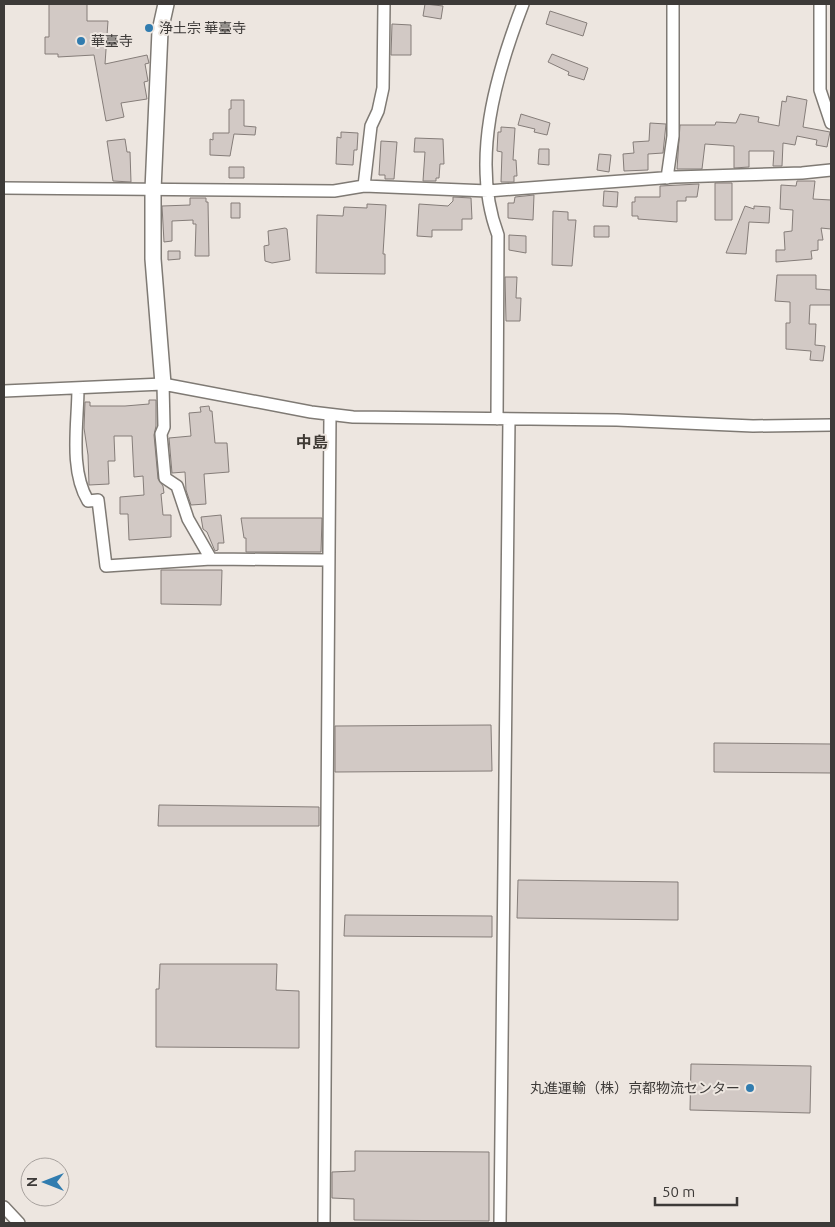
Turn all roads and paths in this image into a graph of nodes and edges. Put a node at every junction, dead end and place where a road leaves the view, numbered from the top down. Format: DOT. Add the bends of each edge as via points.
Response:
graph roads {
  1 [pos="166,4"];
  2 [pos="384,4"];
  3 [pos="523,4"];
  4 [pos="673,4"];
  5 [pos="820,4"];
  6 [pos="831,123"];
  7 [pos="831,170"];
  8 [pos="667,178"];
  9 [pos="364,186"];
  10 [pos="4,188"];
  11 [pos="153,190"];
  12 [pos="488,191"];
  13 [pos="163,384"];
  14 [pos="78,388"];
  15 [pos="4,390"];
  16 [pos="330,415"];
  17 [pos="503,419"];
  18 [pos="831,425"];
  19 [pos="211,559"];
  20 [pos="328,560"];
  21 [pos="4,1207"];
  22 [pos="18,1223"];
  23 [pos="324,1223"];
  24 [pos="500,1223"];
  1 -- 11 [label="street" via="160,31"];
  2 -- 9 [label="street" via="383,88 371,126"];
  3 -- 12 [label="street" via="499,73 489,131"];
  4 -- 8 [label="street" via="673,136"];
  5 -- 6 [label="street" via="820,90"];
  7 -- 8 [label="street"];
  8 -- 12 [label="street"];
  9 -- 11 [label="street" via="334,191"];
  9 -- 12 [label="street"];
  10 -- 11 [label="street"];
  11 -- 13 [label="street" via="153,259"];
  12 -- 17 [label="street" via="498,235"];
  13 -- 14 [label="street"];
  13 -- 16 [label="street"];
  13 -- 19 [label="street" via="164,427 161,434 165,478 177,486 188,519"];
  14 -- 15 [label="street"];
  14 -- 19 [label="street" via="77,466 80,488 88,500 98,500 106,566"];
  16 -- 17 [label="street"];
  16 -- 20 [label="street"];
  17 -- 18 [label="street"];
  17 -- 24 [label="street"];
  19 -- 20 [label="street"];
  20 -- 23 [label="street"];
  21 -- 22 [label="street"];
}
